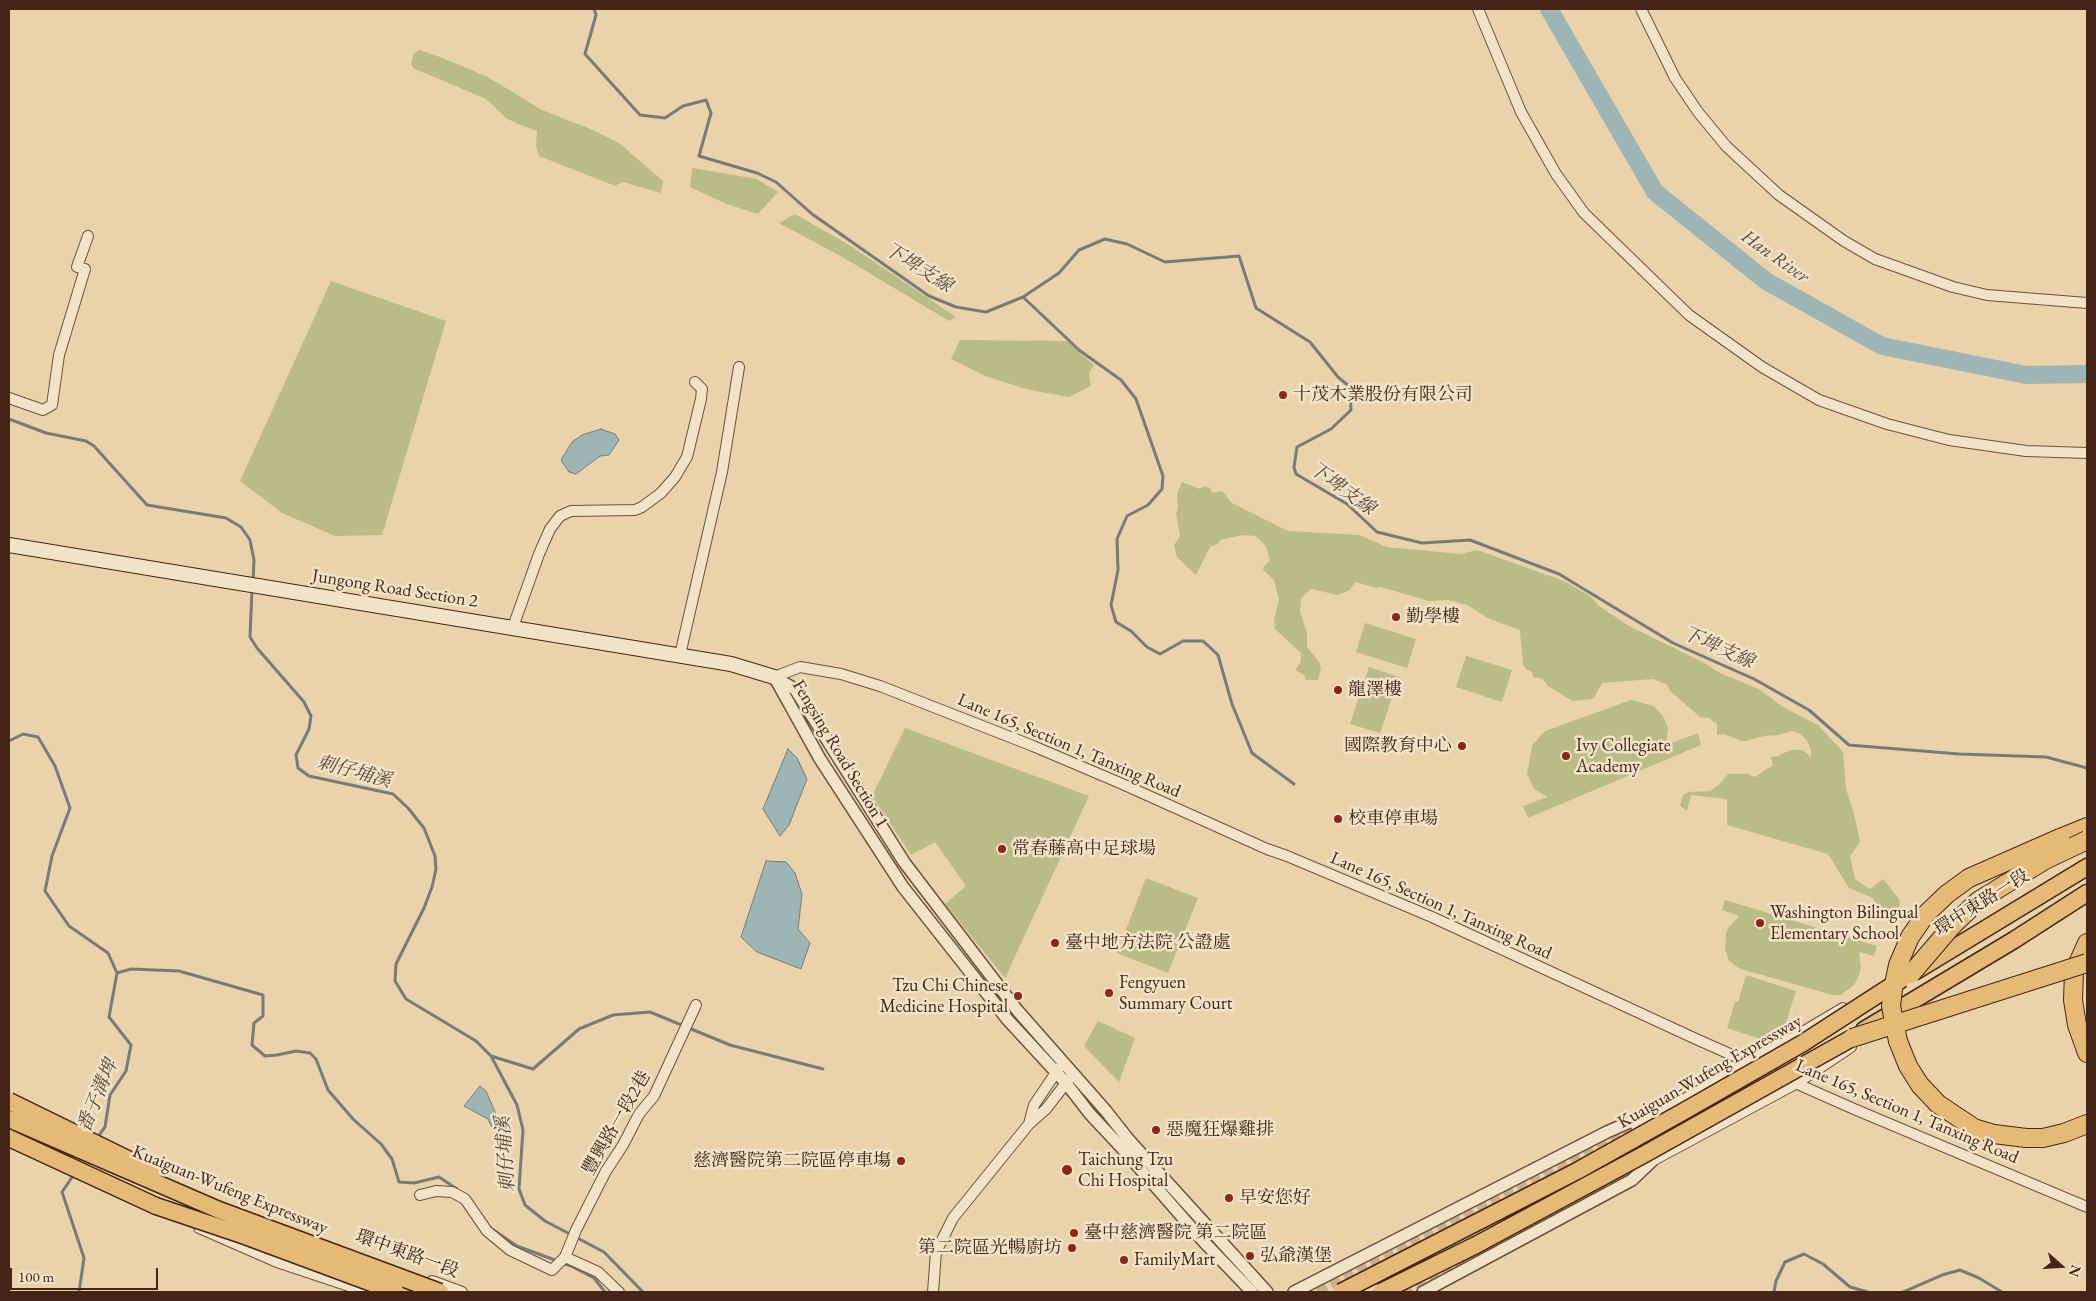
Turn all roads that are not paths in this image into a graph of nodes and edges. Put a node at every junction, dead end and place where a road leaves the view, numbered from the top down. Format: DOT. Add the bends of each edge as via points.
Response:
graph roads {
  1 [pos="1478,9"];
  2 [pos="1641,9"];
  3 [pos="88,236"];
  4 [pos="2087,302"];
  5 [pos="739,367"];
  6 [pos="695,382"];
  7 [pos="9,398"];
  8 [pos="2087,453"];
  9 [pos="9,545"];
  10 [pos="513,627"];
  11 [pos="680,655"];
  12 [pos="774,677"];
  13 [pos="2087,827"];
  14 [pos="2087,840"];
  15 [pos="2087,858"];
  16 [pos="2087,867"];
  17 [pos="2087,892"];
  18 [pos="2087,902"];
  19 [pos="2087,944"];
  20 [pos="2081,967"];
  21 [pos="1910,974"];
  22 [pos="696,1005"];
  23 [pos="1852,1038"];
  24 [pos="2087,1053"];
  25 [pos="1063,1062"];
  26 [pos="1750,1062"];
  27 [pos="1056,1073"];
  28 [pos="1074,1074"];
  29 [pos="1066,1083"];
  30 [pos="1797,1083"];
  31 [pos="9,1101"];
  32 [pos="9,1107"];
  33 [pos="1654,1116"];
  34 [pos="9,1119"];
  35 [pos="1029,1124"];
  36 [pos="2087,1124"];
  37 [pos="1636,1126"];
  38 [pos="9,1138"];
  39 [pos="9,1144"];
  40 [pos="9,1150"];
  41 [pos="1652,1161"];
  42 [pos="197,1194"];
  43 [pos="420,1194"];
  44 [pos="156,1206"];
  45 [pos="2087,1207"];
  46 [pos="219,1210"];
  47 [pos="186,1222"];
  48 [pos="565,1257"];
  49 [pos="367,1292"];
  50 [pos="396,1292"];
  51 [pos="440,1292"];
  52 [pos="462,1292"];
  53 [pos="619,1292"];
  54 [pos="933,1292"];
  55 [pos="1252,1292"];
  56 [pos="1267,1292"];
  57 [pos="1294,1292"];
  58 [pos="1341,1292"];
  59 [pos="1381,1292"];
  60 [pos="1423,1292"];
  1 -- 8 [label="street" via="1521,112 1556,174 1584,213 1689,315 1762,367 1820,400 1887,424 1949,440 2026,451"];
  2 -- 4 [label="street" via="1675,78 1726,146 1779,195 1844,241 1875,259 1953,287 1987,295"];
  3 -- 7 [label="street" via="77,267 85,269 59,355 52,405 43,410"];
  5 -- 11 [label="street" via="722,472"];
  6 -- 10 [label="street" via="702,389 701,399 687,456 675,477 661,493 635,510 571,511 560,516 539,554"];
  9 -- 10 [label="main road, Jungong Road Section 2"];
  10 -- 11 [label="main road, Jungong Road Section 2"];
  11 -- 12 [label="main road, Jungong Road Section 2" via="731,664"];
  12 -- 25 [label="street, Fengsing Road Section 1" via="795,689 904,862 1017,1010"];
  12 -- 26 [label="street, Lane 165, Section 1, Tanxing Road" via="800,667 841,674 1033,746 1432,917"];
  12 -- 27 [label="street, Fengsing Road Section 1" via="820,759 903,887 1007,1019"];
  13 -- 36 [label="highway, bridge" via="1969,878 1947,894 1926,914 1910,937 1898,965 1891,1006 1898,1041 1908,1066 1920,1085 1957,1118 1994,1134 2026,1138 2043,1138"];
  14 -- 21 [label="highway, bridge" via="2046,860 1978,901"];
  15 -- 26 [label="street, 環中東路一段"];
  16 -- 21 [label="highway, Kuaiguan-Wufeng Expressway, bridge"];
  17 -- 23 [label="highway, bridge"];
  18 -- 30 [label="street"];
  19 -- 20 [label="highway"];
  20 -- 23 [label="highway, bridge"];
  20 -- 24 [label="highway" via="2073,1000"];
  21 -- 58 [label="highway, Kuaiguan-Wufeng Expressway, bridge" via="1803,1043 1661,1124 1467,1229"];
  22 -- 48 [label="street, 豐興路一段2巷" via="654,1096 639,1114 576,1230"];
  23 -- 59 [label="highway, bridge" via="1645,1154"];
  25 -- 27 [label="street"];
  25 -- 28 [label="street, Fengsing Road Section 1"];
  26 -- 30 [label="street, Lane 165, Section 1, Tanxing Road"];
  26 -- 33 [label="street, 環中東路一段"];
  27 -- 29 [label="street, Fengsing Road Section 1"];
  27 -- 35 [label="street" via="1034,1104"];
  28 -- 29 [label="street"];
  28 -- 56 [label="street, Fengsing Road Section 1" via="1128,1139"];
  29 -- 35 [label="street" via="1046,1109"];
  29 -- 55 [label="street, Fengsing Road Section 1" via="1090,1114"];
  30 -- 41 [label="street"];
  30 -- 45 [label="street, Lane 165, Section 1, Tanxing Road"];
  31 -- 46 [label="highway, bridge" via="168,1178"];
  32 -- 42 [label="street, 環中東路一段" via="115,1160"];
  33 -- 37 [label="street, 環中東路一段"];
  33 -- 57 [label="street" via="1634,1120 1607,1132"];
  34 -- 46 [label="highway, Kuaiguan-Wufeng Expressway, bridge"];
  35 -- 54 [label="street" via="953,1218 936,1252"];
  38 -- 44 [label="highway, Kuaiguan-Wufeng Expressway, bridge"];
  39 -- 47 [label="street"];
  40 -- 44 [label="highway, bridge" via="104,1191"];
  41 -- 60 [label="street" via="1632,1180"];
  42 -- 47 [label="street"];
  42 -- 52 [label="street, 環中東路一段"];
  43 -- 48 [label="street" via="452,1192 465,1199 487,1231 510,1250 552,1270"];
  44 -- 50 [label="highway, Kuaiguan-Wufeng Expressway, bridge"];
  46 -- 51 [label="highway, Kuaiguan-Wufeng Expressway, bridge"];
  47 -- 49 [label="street" via="278,1262"];
  48 -- 53 [label="street" via="598,1272"];
}
